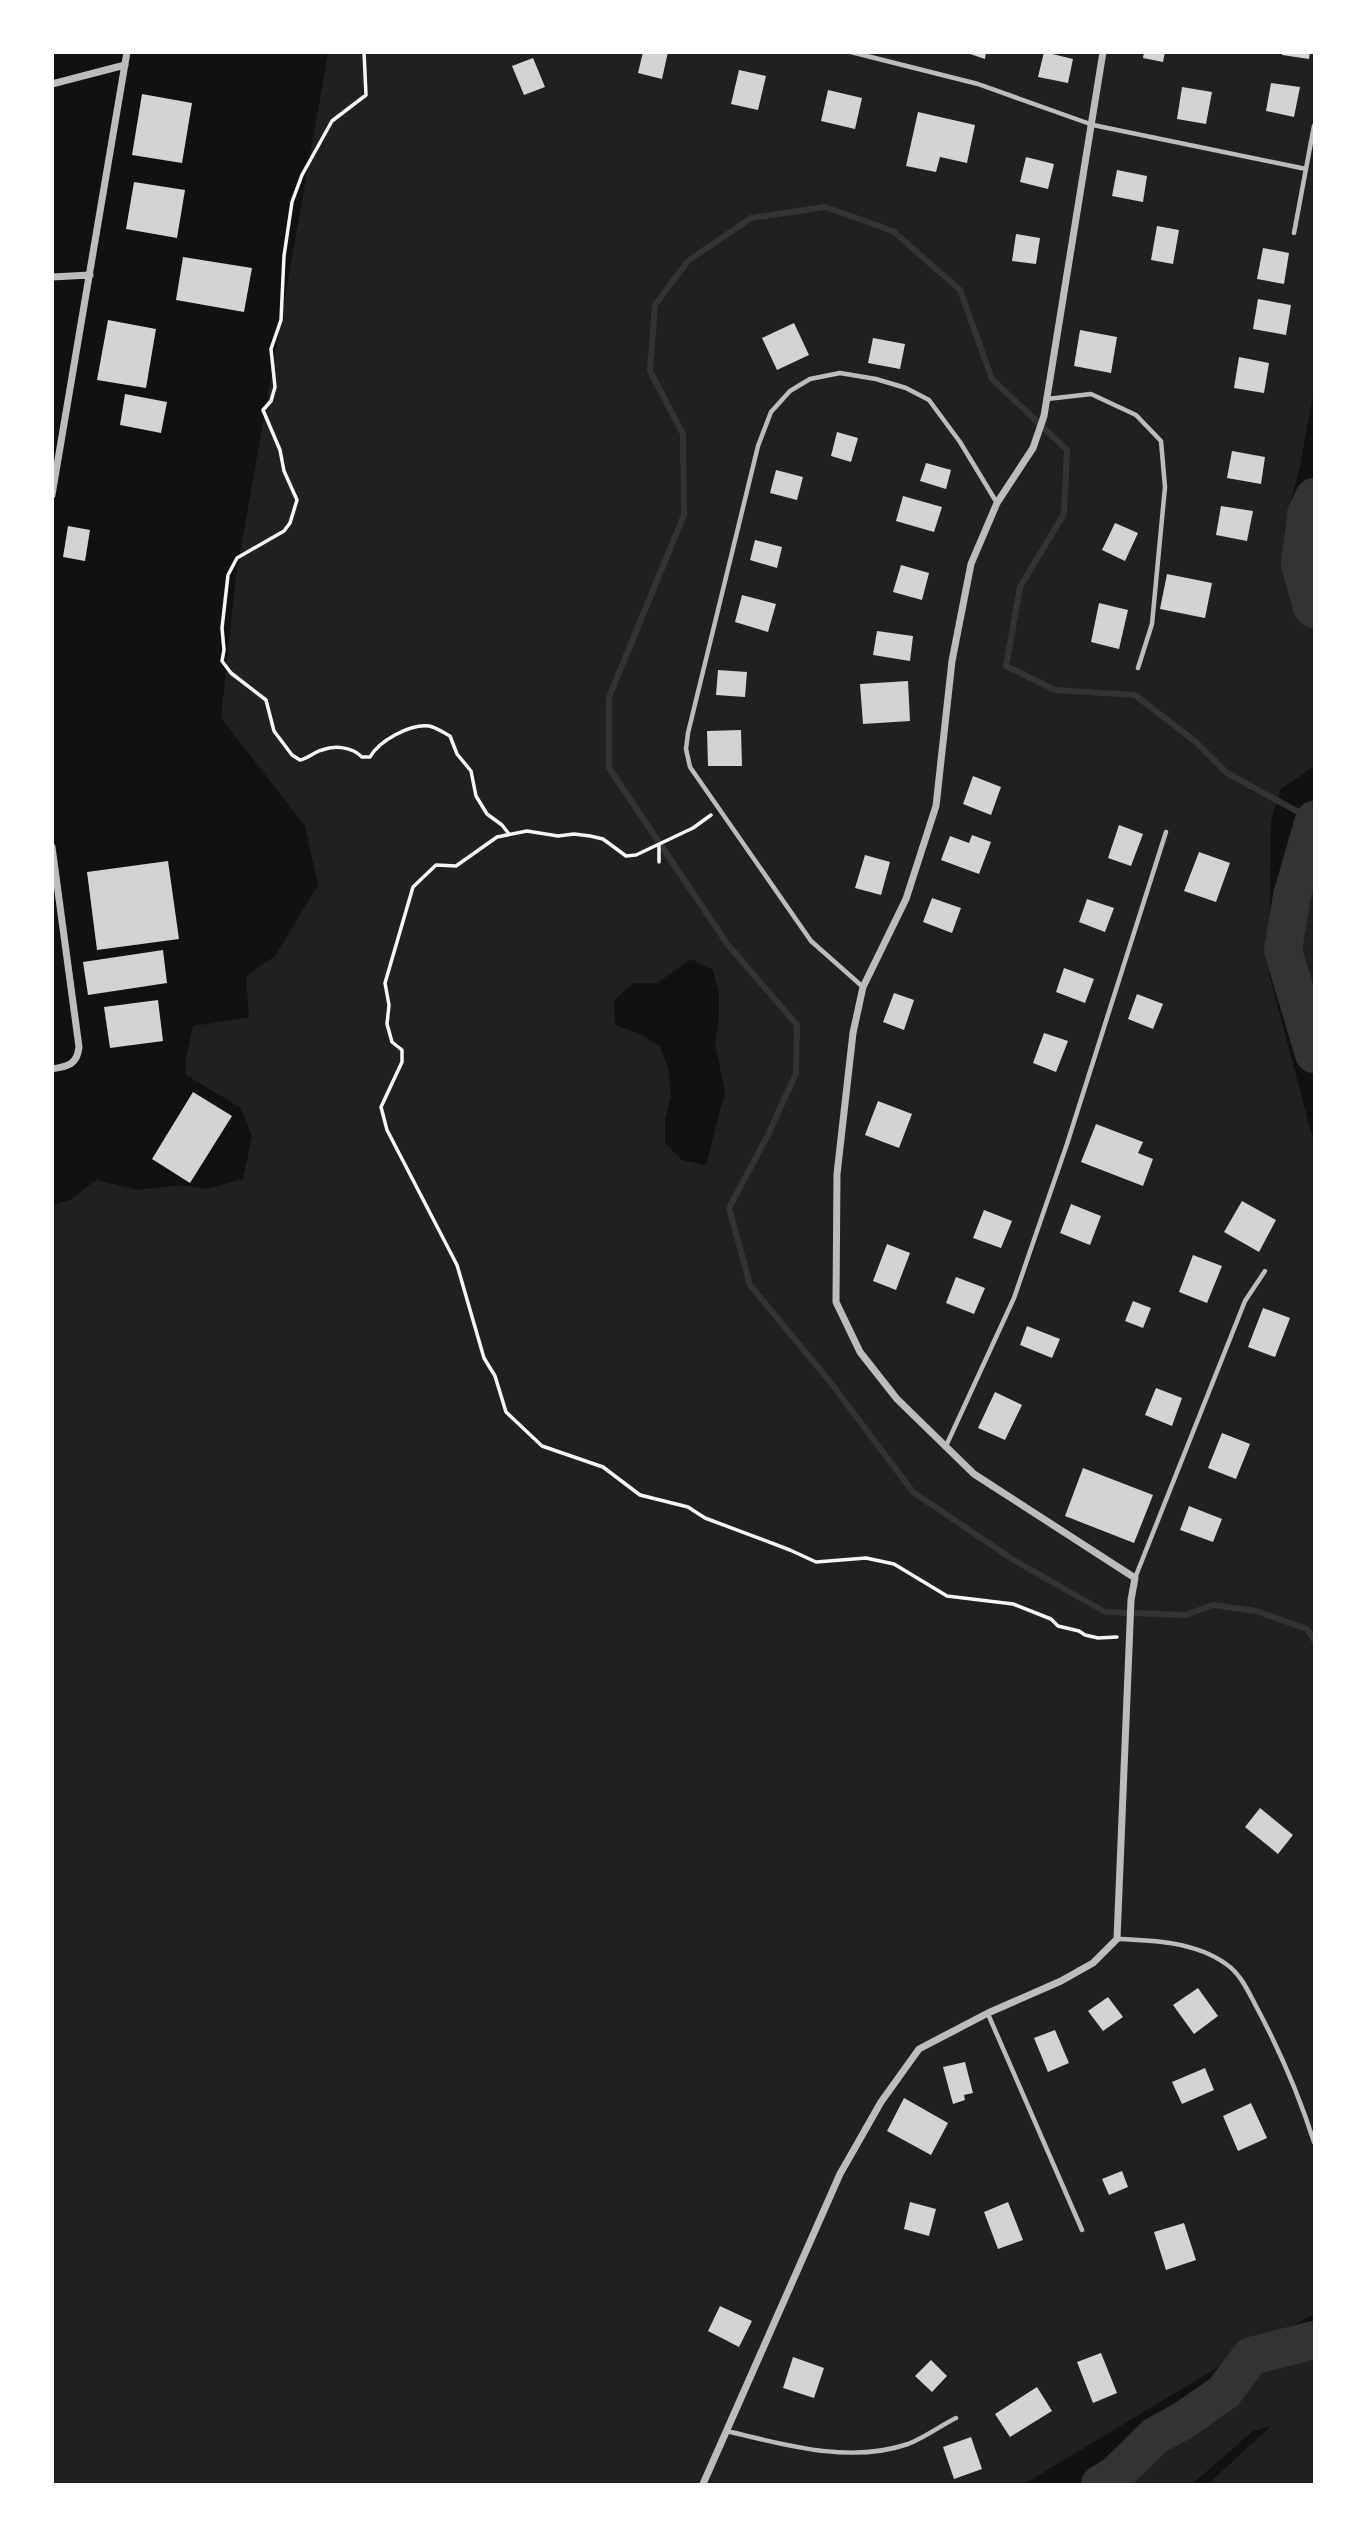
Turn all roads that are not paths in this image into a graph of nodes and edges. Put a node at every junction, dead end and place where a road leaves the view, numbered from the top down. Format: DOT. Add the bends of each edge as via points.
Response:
graph roads {
  1 [pos="127,52"];
  2 [pos="851,52"];
  3 [pos="1103,52"];
  4 [pos="125,65"];
  5 [pos="52,84"];
  6 [pos="1093,125"];
  7 [pos="1314,126"];
  8 [pos="1306,169"];
  9 [pos="1294,233"];
  10 [pos="90,275"];
  11 [pos="52,277"];
  12 [pos="1047,399"];
  13 [pos="55,467"];
  14 [pos="52,495"];
  15 [pos="997,503"];
  16 [pos="1138,668"];
  17 [pos="1166,832"];
  18 [pos="52,847"];
  19 [pos="863,987"];
  20 [pos="52,1069"];
  21 [pos="1265,1271"];
  22 [pos="946,1447"];
  23 [pos="1135,1578"];
  24 [pos="1117,1938"];
  25 [pos="988,2013"];
  26 [pos="1314,2142"];
  27 [pos="1082,2230"];
  28 [pos="956,2418"];
  29 [pos="726,2431"];
  30 [pos="703,2484"];
  1 -- 4 [label="street"];
  2 -- 6 [label="lane" via="978,84"];
  3 -- 6 [label="street"];
  4 -- 5 [label="street"];
  4 -- 10 [label="street"];
  6 -- 8 [label="lane"];
  6 -- 12 [label="street"];
  7 -- 8 [label="lane"];
  8 -- 9 [label="lane"];
  10 -- 11 [label="street"];
  10 -- 13 [label="street"];
  12 -- 15 [label="street" via="1032,448"];
  12 -- 16 [label="lane" via="1091,394 1136,415 1161,441 1165,487 1152,624"];
  13 -- 14 [label="street"];
  15 -- 19 [label="street" via="971,564 953,660 936,806 906,899"];
  15 -- 19 [label="lane" via="929,400 876,379 840,373 810,379 790,391 771,412 758,446 686,749 690,767 811,941"];
  17 -- 22 [label="lane" via="1014,1298"];
  18 -- 20 [label="street" via="79,1047 74,1063"];
  19 -- 22 [label="street" via="853,1033 837,1174 836,1302 860,1352 897,1399"];
  21 -- 23 [label="lane" via="1245,1301"];
  22 -- 23 [label="street" via="974,1474"];
  23 -- 24 [label="street"];
  24 -- 25 [label="street" via="1093,1963"];
  24 -- 26 [label="lane" via="1156,1940 1227,1964 1244,1984 1278,2048"];
  25 -- 27 [label="lane"];
  25 -- 29 [label="street" via="919,2049 881,2102 840,2174"];
  28 -- 29 [label="lane" via="908,2444 855,2453 785,2445"];
  29 -- 30 [label="street"];
}
